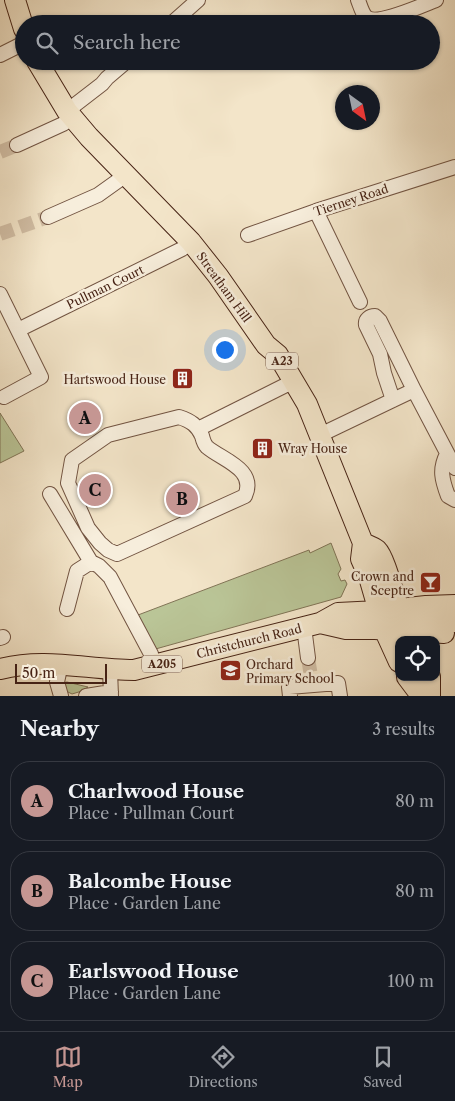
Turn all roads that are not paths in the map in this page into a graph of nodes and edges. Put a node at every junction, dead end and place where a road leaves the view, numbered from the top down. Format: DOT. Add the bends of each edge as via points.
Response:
graph roads {
  1 [pos="15,0"];
  2 [pos="198,0"];
  3 [pos="358,0"];
  4 [pos="436,0"];
  5 [pos="20,15"];
  6 [pos="180,15"];
  7 [pos="365,15"];
  8 [pos="396,15"];
  9 [pos="15,47"];
  10 [pos="0,54"];
  11 [pos="43,70"];
  12 [pos="117,70"];
  13 [pos="70,114"];
  14 [pos="17,145"];
  15 [pos="455,167"];
  16 [pos="126,176"];
  17 [pos="316,210"];
  18 [pos="48,217"];
  19 [pos="248,235"];
  20 [pos="191,242"];
  21 [pos="0,294"];
  22 [pos="360,302"];
  23 [pos="18,330"];
  24 [pos="294,381"];
  25 [pos="414,390"];
  26 [pos="4,397"];
  27 [pos="393,400"];
  28 [pos="198,429"];
  29 [pos="320,435"];
  30 [pos="447,454"];
  31 [pos="455,468"];
  32 [pos="50,494"];
  33 [pos="455,500"];
  34 [pos="91,562"];
  35 [pos="455,606"];
  36 [pos="67,609"];
  37 [pos="387,617"];
  38 [pos="455,622"];
  39 [pos="312,625"];
  40 [pos="455,631"];
  41 [pos="410,635"];
  42 [pos="395,647"];
  43 [pos="308,658"];
  44 [pos="61,664"];
  45 [pos="154,666"];
  46 [pos="0,669"];
  47 [pos="110,670"];
  48 [pos="410,681"];
  49 [pos="430,681"];
  50 [pos="111,694"];
  51 [pos="61,696"];
  52 [pos="86,696"];
  53 [pos="290,696"];
  54 [pos="340,696"];
  55 [pos="424,696"];
  56 [pos="430,696"];
  1 -- 5 [label="highway"];
  2 -- 6 [label="street"];
  3 -- 7 [label="street"];
  4 -- 8 [label="street"];
  9 -- 10 [label="street"];
  11 -- 13 [label="highway, Streatham Hill / A23"];
  12 -- 13 [label="street"];
  13 -- 14 [label="street" via="64,124"];
  13 -- 16 [label="highway, Streatham Hill / A23"];
  15 -- 17 [label="street, Tierney Road"];
  16 -- 18 [label="street" via="98,195"];
  16 -- 20 [label="highway, Streatham Hill / A23"];
  17 -- 19 [label="street, Tierney Road"];
  17 -- 22 [label="street"];
  20 -- 23 [label="street, Pullman Court" via="177,252"];
  20 -- 24 [label="highway, Streatham Hill / A23"];
  21 -- 23 [label="street"];
  23 -- 26 [label="street" via="41,377"];
  24 -- 28 [label="street"];
  24 -- 29 [label="highway, Streatham Hill / A23"];
  25 -- 27 [label="street"];
  25 -- 27 [label="street" via="380,321 375,316 369,318 366,325 380,354"];
  25 -- 30 [label="street"];
  27 -- 29 [label="street"];
  28 -- 28 [label="street" via="191,421 180,417 108,435 72,460 68,483 88,528 108,550 117,554 245,496 248,489 240,470 230,460 205,446"];
  29 -- 37 [label="highway, Streatham Hill / A23" via="363,543 377,551 389,576"];
  30 -- 31 [label="street"];
  30 -- 33 [label="street" via="442,464 442,476 448,496"];
  32 -- 34 [label="street"];
  34 -- 36 [label="street" via="77,571"];
  34 -- 45 [label="street" via="110,577 151,654"];
  35 -- 37 [label="highway, A205" via="426,606"];
  37 -- 38 [label="highway"];
  37 -- 39 [label="highway, Christchurch Road / A205" via="346,629"];
  37 -- 41 [label="highway, A23"];
  37 -- 42 [label="highway, A23"];
  39 -- 43 [label="street"];
  39 -- 45 [label="highway, Christchurch Road / A205"];
  40 -- 41 [label="highway"];
  44 -- 46 [label="highway, Christchurch Road / A205" via="29,663"];
  44 -- 47 [label="highway, Christchurch Road / A205"];
  44 -- 51 [label="street" via="58,682"];
  45 -- 47 [label="highway, Christchurch Road / A205"];
  47 -- 50 [label="street"];
  48 -- 55 [label="highway"];
  49 -- 56 [label="highway"];
  50 -- 52 [label="street"];
  53 -- 54 [label="street" via="289,687 338,683"];
}
